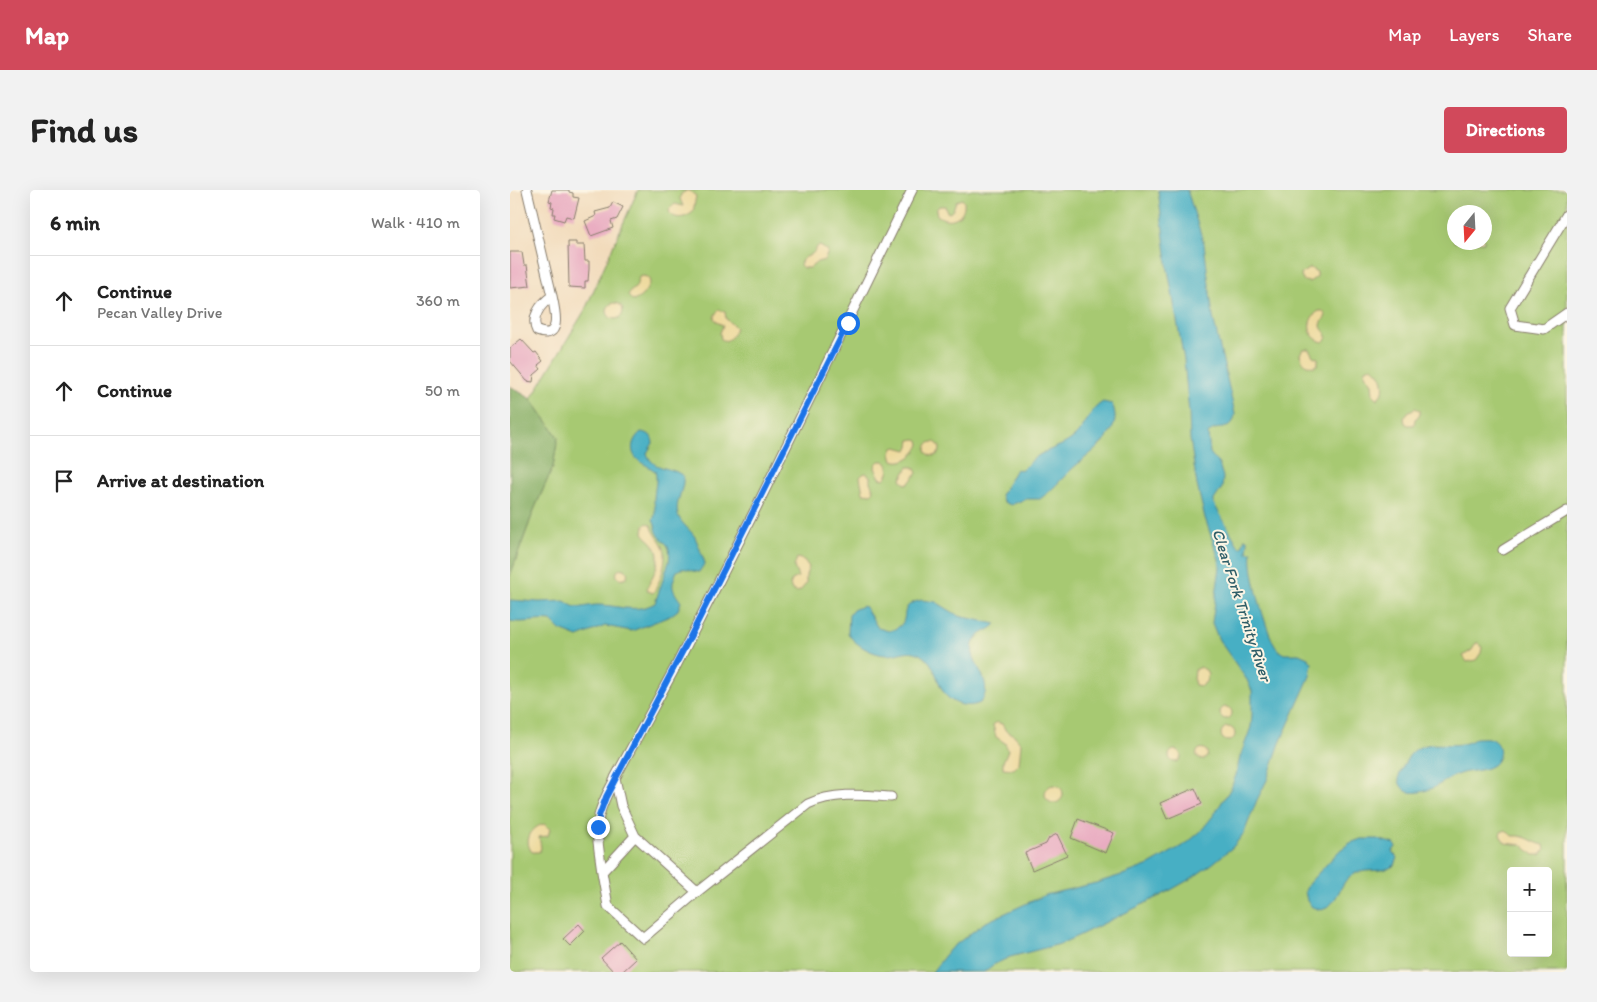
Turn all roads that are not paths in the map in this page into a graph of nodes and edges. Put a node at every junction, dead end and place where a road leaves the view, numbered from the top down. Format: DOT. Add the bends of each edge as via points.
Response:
graph roads {
  1 [pos="526,190"];
  2 [pos="912,190"];
  3 [pos="1567,214"];
  4 [pos="552,296"];
  5 [pos="1567,313"];
  6 [pos="1567,511"];
  7 [pos="1503,550"];
  8 [pos="615,778"];
  9 [pos="891,797"];
  10 [pos="635,836"];
  11 [pos="602,872"];
  12 [pos="697,892"];
  1 -- 4 [label="street"];
  2 -- 8 [label="street" via="756,508"];
  3 -- 5 [label="street" via="1510,308 1516,325 1544,329"];
  6 -- 7 [label="street"];
  8 -- 10 [label="street" via="621,806"];
  8 -- 11 [label="street" via="599,816"];
  9 -- 12 [label="street" via="842,796 808,804"];
  10 -- 11 [label="street"];
  10 -- 12 [label="street"];
  11 -- 12 [label="street" via="608,906 643,938"];
}
